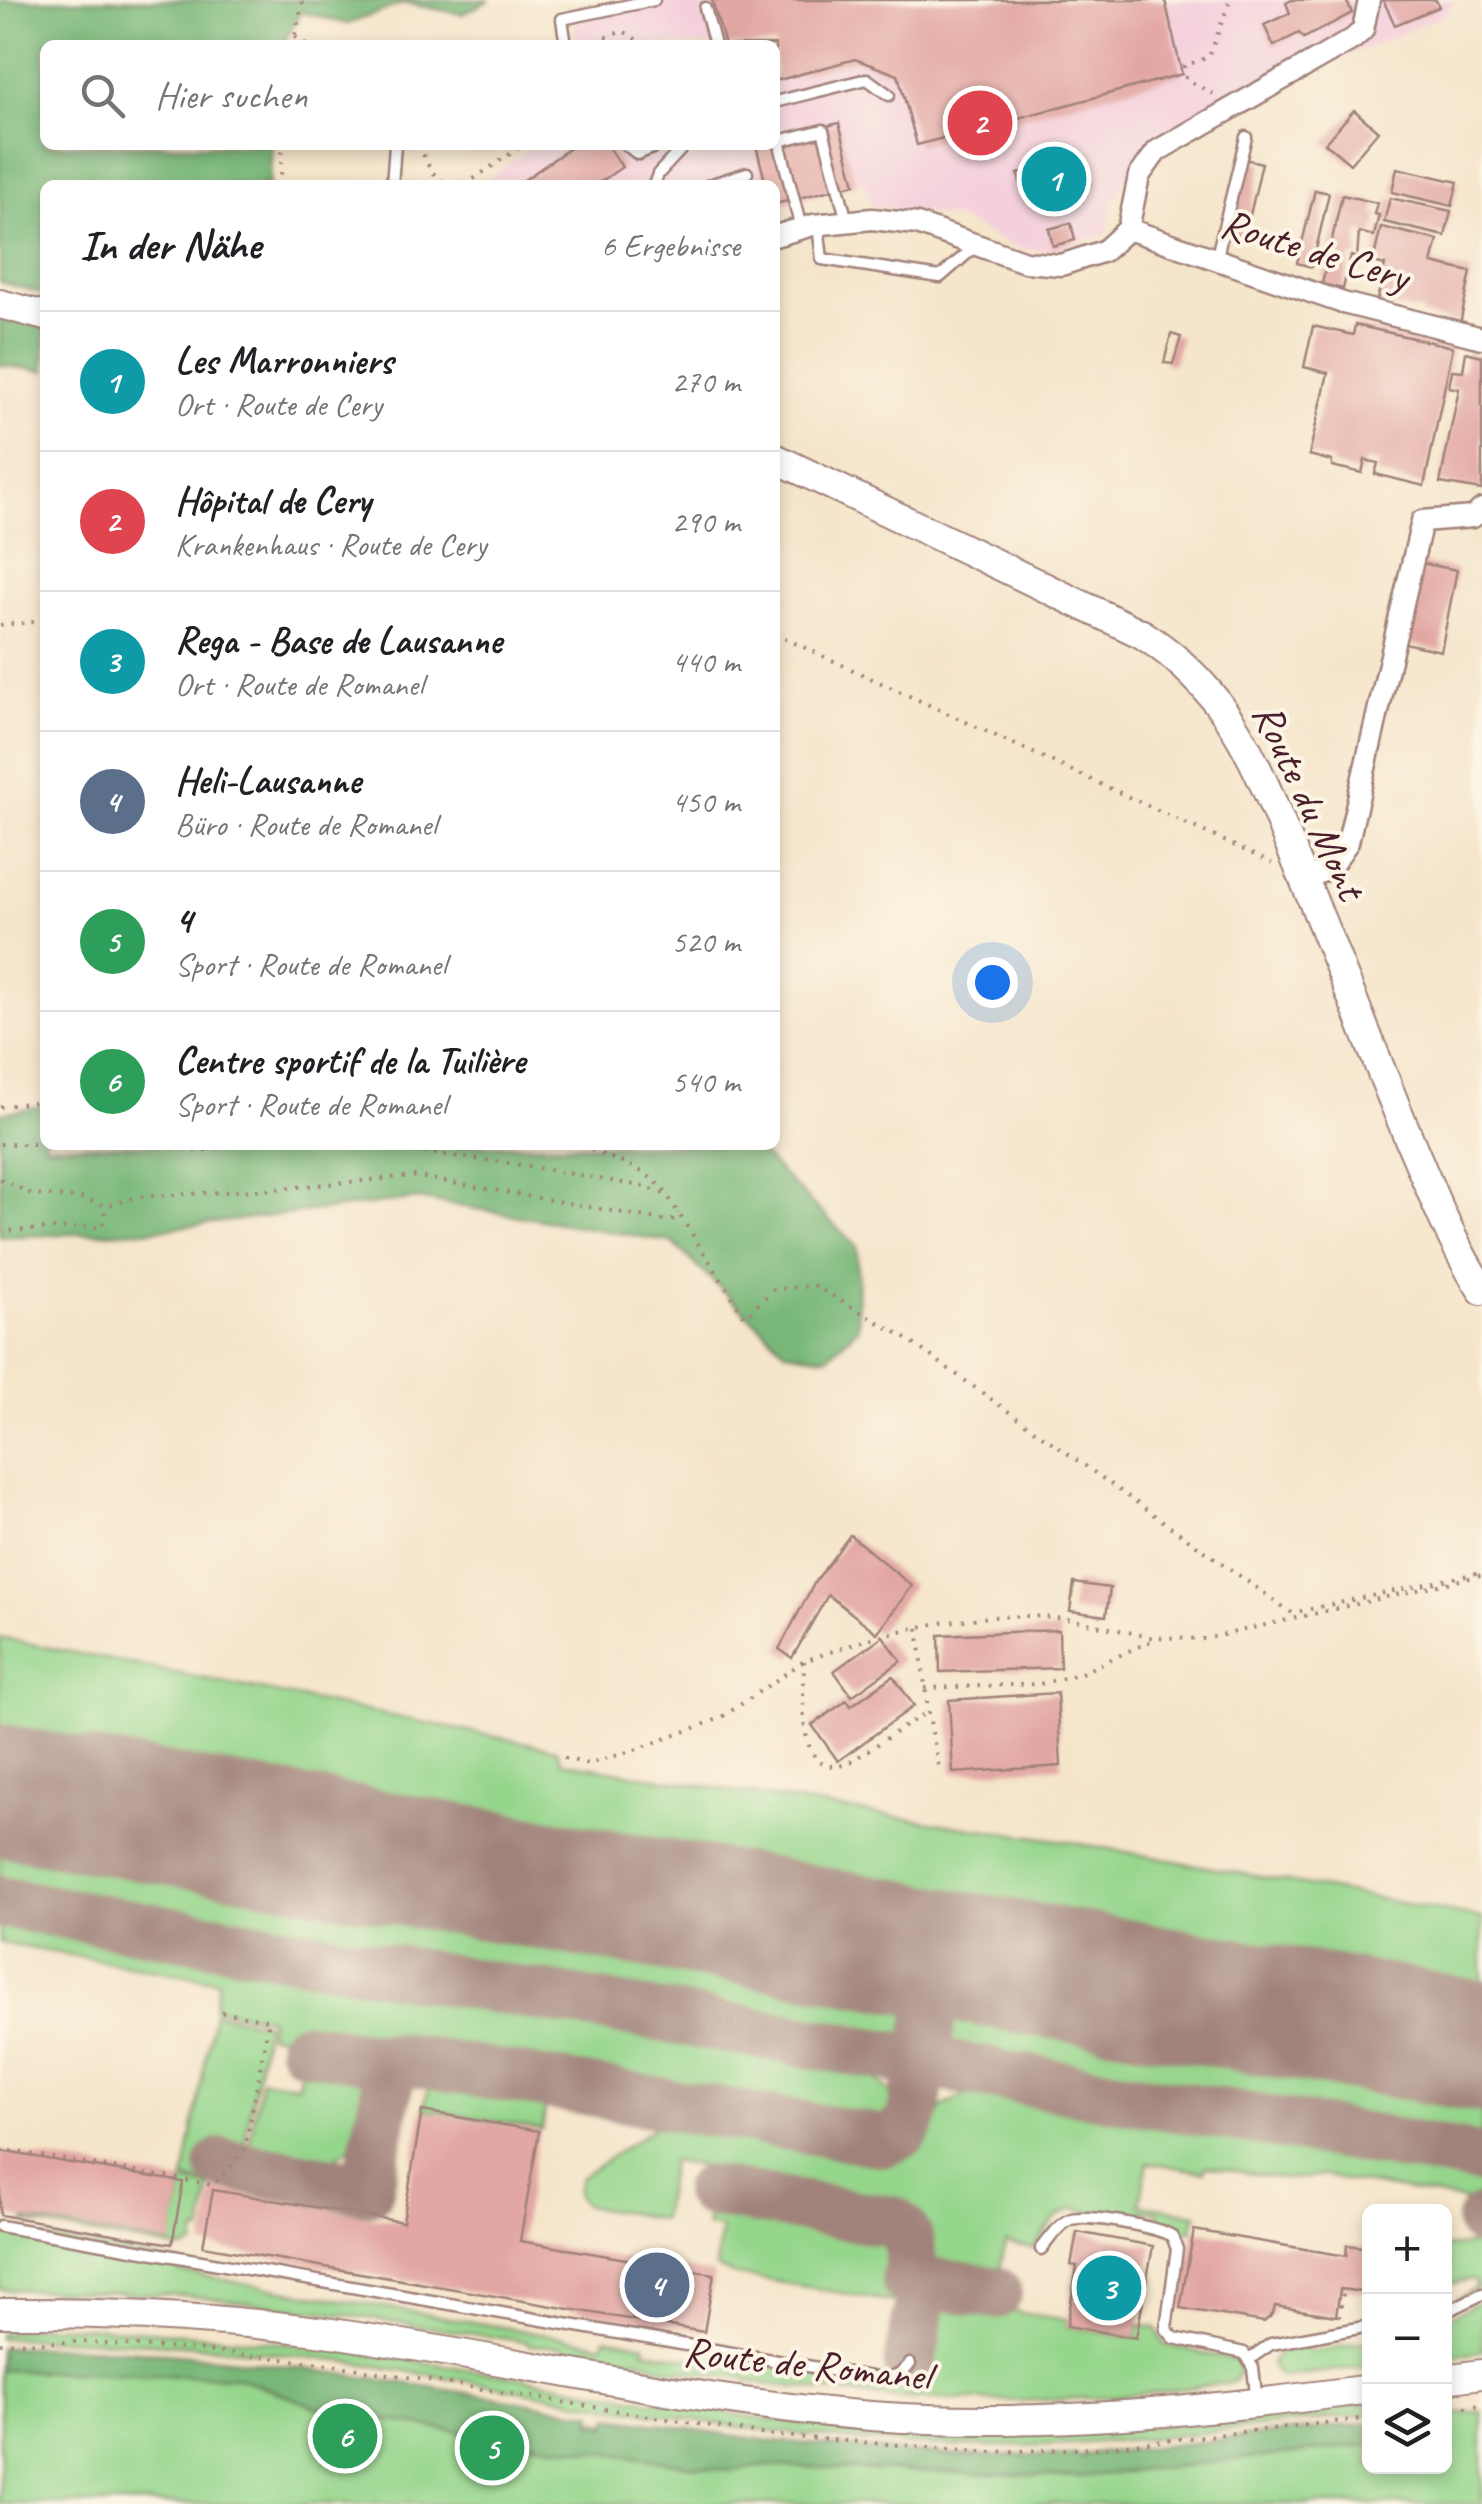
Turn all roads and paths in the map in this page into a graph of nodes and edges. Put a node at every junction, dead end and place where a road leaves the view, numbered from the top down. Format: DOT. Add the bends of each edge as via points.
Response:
graph roads {
  1 [pos="303,0"];
  2 [pos="654,0"];
  3 [pos="1230,0"];
  4 [pos="1370,0"];
  5 [pos="705,8"];
  6 [pos="294,36"];
  7 [pos="294,40"];
  8 [pos="300,40"];
  9 [pos="565,40"];
  10 [pos="599,40"];
  11 [pos="637,40"];
  12 [pos="714,40"];
  13 [pos="1208,92"];
  14 [pos="889,95"];
  15 [pos="780,101"];
  16 [pos="1246,137"];
  17 [pos="780,141"];
  18 [pos="780,146"];
  19 [pos="284,150"];
  20 [pos="395,150"];
  21 [pos="421,150"];
  22 [pos="512,150"];
  23 [pos="680,150"];
  24 [pos="747,173"];
  25 [pos="280,180"];
  26 [pos="392,180"];
  27 [pos="442,180"];
  28 [pos="472,180"];
  29 [pos="656,180"];
  30 [pos="724,180"];
  31 [pos="847,222"];
  32 [pos="810,226"];
  33 [pos="1128,229"];
  34 [pos="780,235"];
  35 [pos="978,245"];
  36 [pos="1216,260"];
  37 [pos="0,304"];
  38 [pos="40,315"];
  39 [pos="1482,338"];
  40 [pos="780,460"];
  41 [pos="1482,509"];
  42 [pos="40,621"];
  43 [pos="0,625"];
  44 [pos="780,636"];
  45 [pos="1302,876"];
  46 [pos="40,1101"];
  47 [pos="0,1107"];
  48 [pos="0,1144"];
  49 [pos="40,1144"];
  50 [pos="403,1150"];
  51 [pos="594,1150"];
  52 [pos="0,1179"];
  53 [pos="667,1194"];
  54 [pos="106,1206"];
  55 [pos="678,1213"];
  56 [pos="0,1231"];
  57 [pos="1482,1290"];
  58 [pos="1482,1573"];
  59 [pos="918,1628"];
  60 [pos="1157,1638"];
  61 [pos="804,1661"];
  62 [pos="925,1688"];
  63 [pos="928,1711"];
  64 [pos="564,1758"];
  65 [pos="940,1773"];
  66 [pos="214,2011"];
  67 [pos="0,2149"];
  68 [pos="0,2226"];
  69 [pos="1041,2249"];
  70 [pos="1344,2289"];
  71 [pos="1482,2294"];
  72 [pos="1452,2309"];
  73 [pos="0,2313"];
  74 [pos="1339,2317"];
  75 [pos="1362,2327"];
  76 [pos="1249,2359"];
  77 [pos="910,2364"];
  78 [pos="1482,2374"];
  79 [pos="1452,2378"];
  80 [pos="1362,2389"];
  81 [pos="1257,2404"];
  82 [pos="1482,2405"];
  83 [pos="1452,2409"];
  1 -- 6 [label="path"];
  2 -- 9 [label="lane" via="562,20"];
  3 -- 13 [label="path" via="1208,57 1184,66 1186,79"];
  4 -- 33 [label="street" via="1363,30 1353,39 1156,151 1138,176"];
  5 -- 12 [label="lane"];
  6 -- 7 [label="path"];
  6 -- 8 [label="path"];
  10 -- 11 [label="path" via="623,31"];
  14 -- 15 [label="lane" via="868,80"];
  16 -- 36 [label="lane"];
  17 -- 31 [label="lane" via="823,130"];
  18 -- 32 [label="lane"];
  19 -- 25 [label="path"];
  20 -- 26 [label="lane"];
  21 -- 27 [label="path"];
  22 -- 28 [label="path"];
  23 -- 29 [label="lane"];
  24 -- 30 [label="lane"];
  31 -- 32 [label="street"];
  31 -- 35 [label="street" via="917,224"];
  32 -- 34 [label="street"];
  32 -- 35 [label="lane" via="822,258 940,277"];
  33 -- 35 [label="street" via="1104,251 1061,264 1026,262"];
  33 -- 36 [label="street, Route de Cery"];
  36 -- 39 [label="street, Route de Cery" via="1343,303"];
  37 -- 38 [label="main road"];
  40 -- 45 [label="main road, Route du Mont" via="1164,648 1232,720"];
  41 -- 45 [label="street" via="1473,516 1422,521 1348,842 1330,868"];
  42 -- 43 [label="path"];
  44 -- 45 [label="path"];
  45 -- 57 [label="main road, Route du Mont" via="1450,1233"];
  46 -- 47 [label="path"];
  48 -- 49 [label="path"];
  50 -- 53 [label="path"];
  51 -- 53 [label="path" via="629,1164"];
  52 -- 54 [label="path" via="34,1195"];
  53 -- 55 [label="path"];
  54 -- 55 [label="path" via="137,1197 413,1176 663,1220 675,1220"];
  54 -- 56 [label="path" via="102,1228"];
  55 -- 58 [label="path" via="745,1317 774,1289 815,1286 901,1335 1292,1613"];
  58 -- 60 [label="path" via="1219,1638"];
  59 -- 60 [label="path" via="1032,1616"];
  59 -- 61 [label="path"];
  59 -- 62 [label="path"];
  60 -- 62 [label="path" via="1080,1674 1040,1684"];
  61 -- 63 [label="path" via="804,1730 810,1751 823,1764 849,1763"];
  61 -- 64 [label="path" via="721,1718 588,1764"];
  62 -- 63 [label="path"];
  63 -- 65 [label="path"];
  66 -- 67 [label="path" via="268,2020 245,2148 214,2186"];
  68 -- 77 [label="lane" via="882,2378"];
  69 -- 76 [label="lane" via="1072,2218 1167,2232 1177,2250 1165,2322 1169,2334"];
  70 -- 74 [label="path"];
  71 -- 72 [label="lane"];
  73 -- 81 [label="main road, Route de Romanel" via="193,2317 317,2331 870,2416 1092,2419"];
  75 -- 76 [label="lane" via="1271,2344"];
  76 -- 81 [label="lane"];
  78 -- 79 [label="main road"];
  80 -- 81 [label="main road, Route de Romanel"];
  82 -- 83 [label="path"];
}
